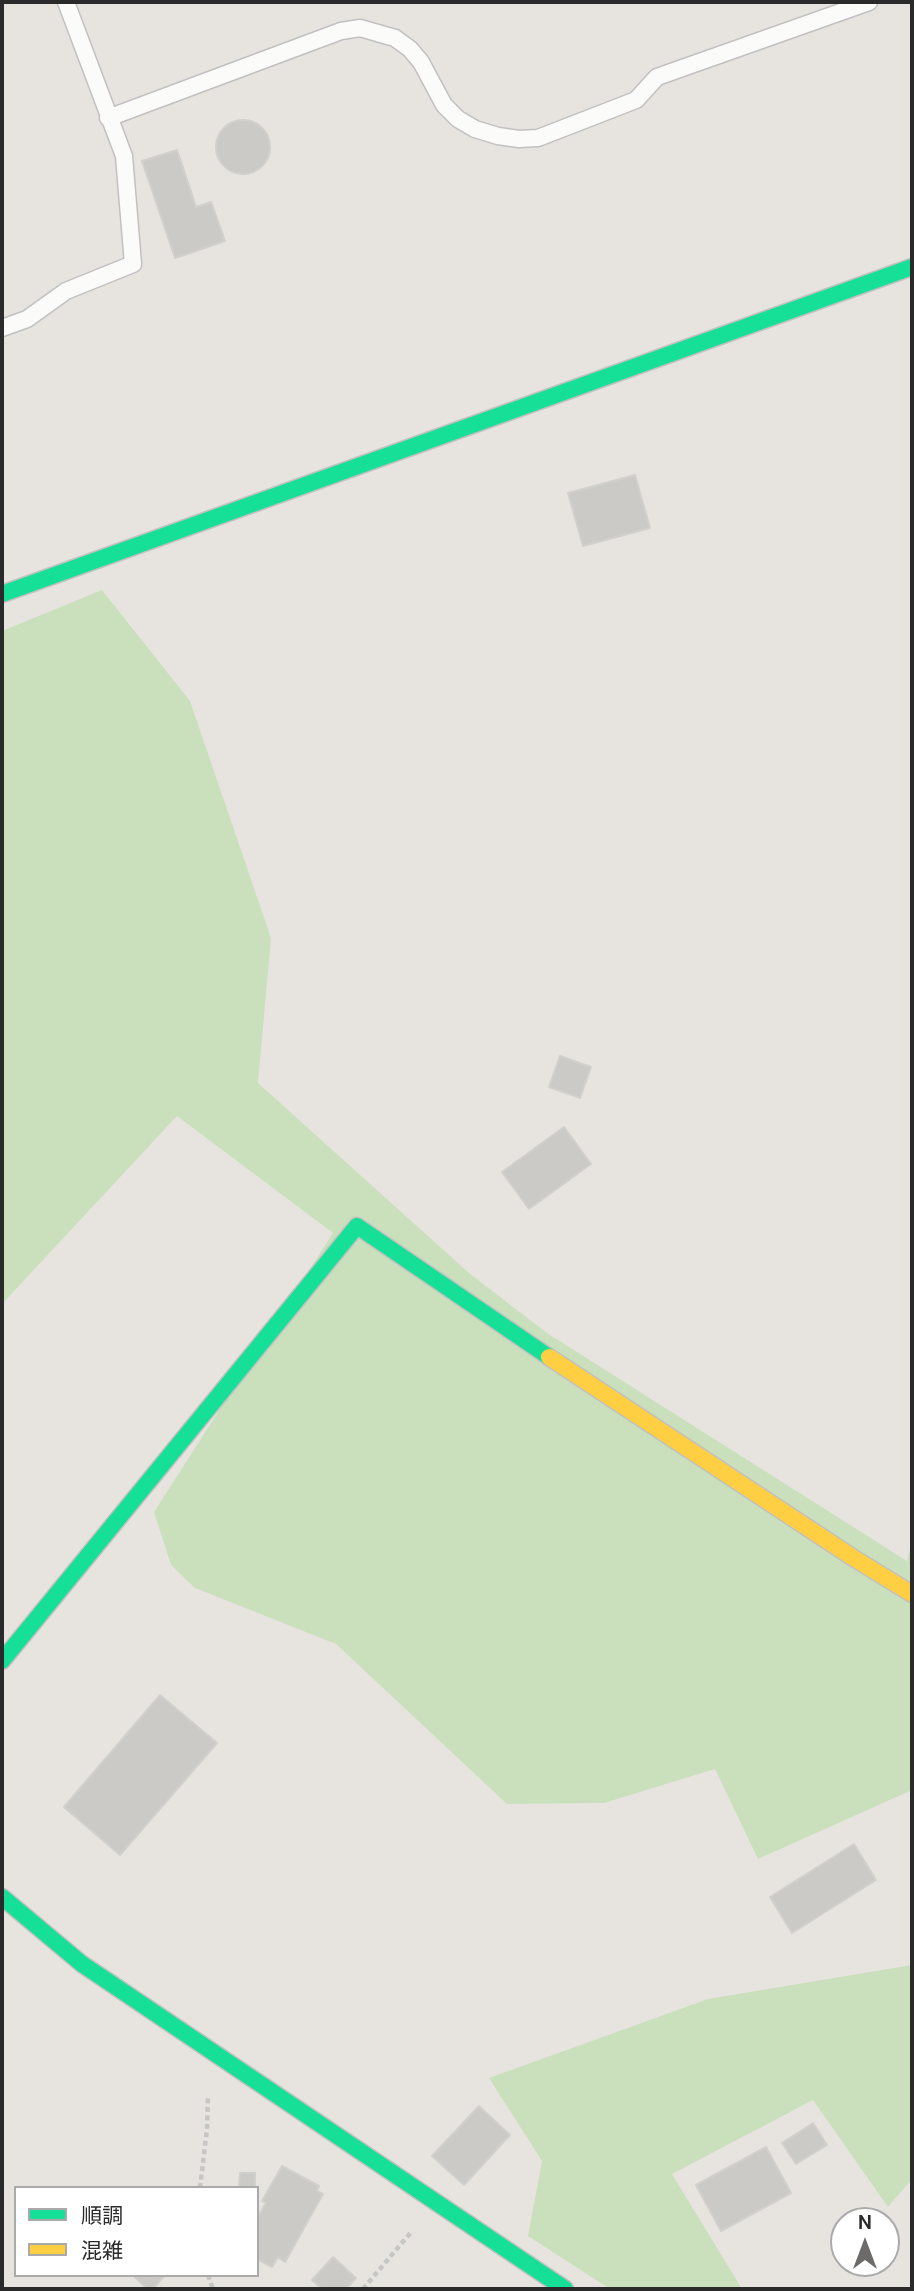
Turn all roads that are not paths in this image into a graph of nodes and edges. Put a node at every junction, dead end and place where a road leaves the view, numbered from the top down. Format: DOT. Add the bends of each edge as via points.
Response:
graph roads {
  1 [pos="66,2"];
  2 [pos="869,2"];
  3 [pos="108,118"];
  4 [pos="912,267"];
  5 [pos="2,328"];
  6 [pos="2,594"];
  7 [pos="912,1594"];
  8 [pos="2,1661"];
  9 [pos="2,1897"];
  10 [pos="565,2289"];
  1 -- 3 [label="lane"];
  2 -- 3 [label="lane" via="657,77 636,100 538,138 475,130 444,105 410,49 395,38 360,28 341,31"];
  3 -- 5 [label="lane" via="124,156 133,264 66,291 27,319"];
  4 -- 6 [label="street"];
  7 -- 8 [label="street" via="587,1384 357,1226"];
  9 -- 10 [label="street" via="82,1964"];
}
